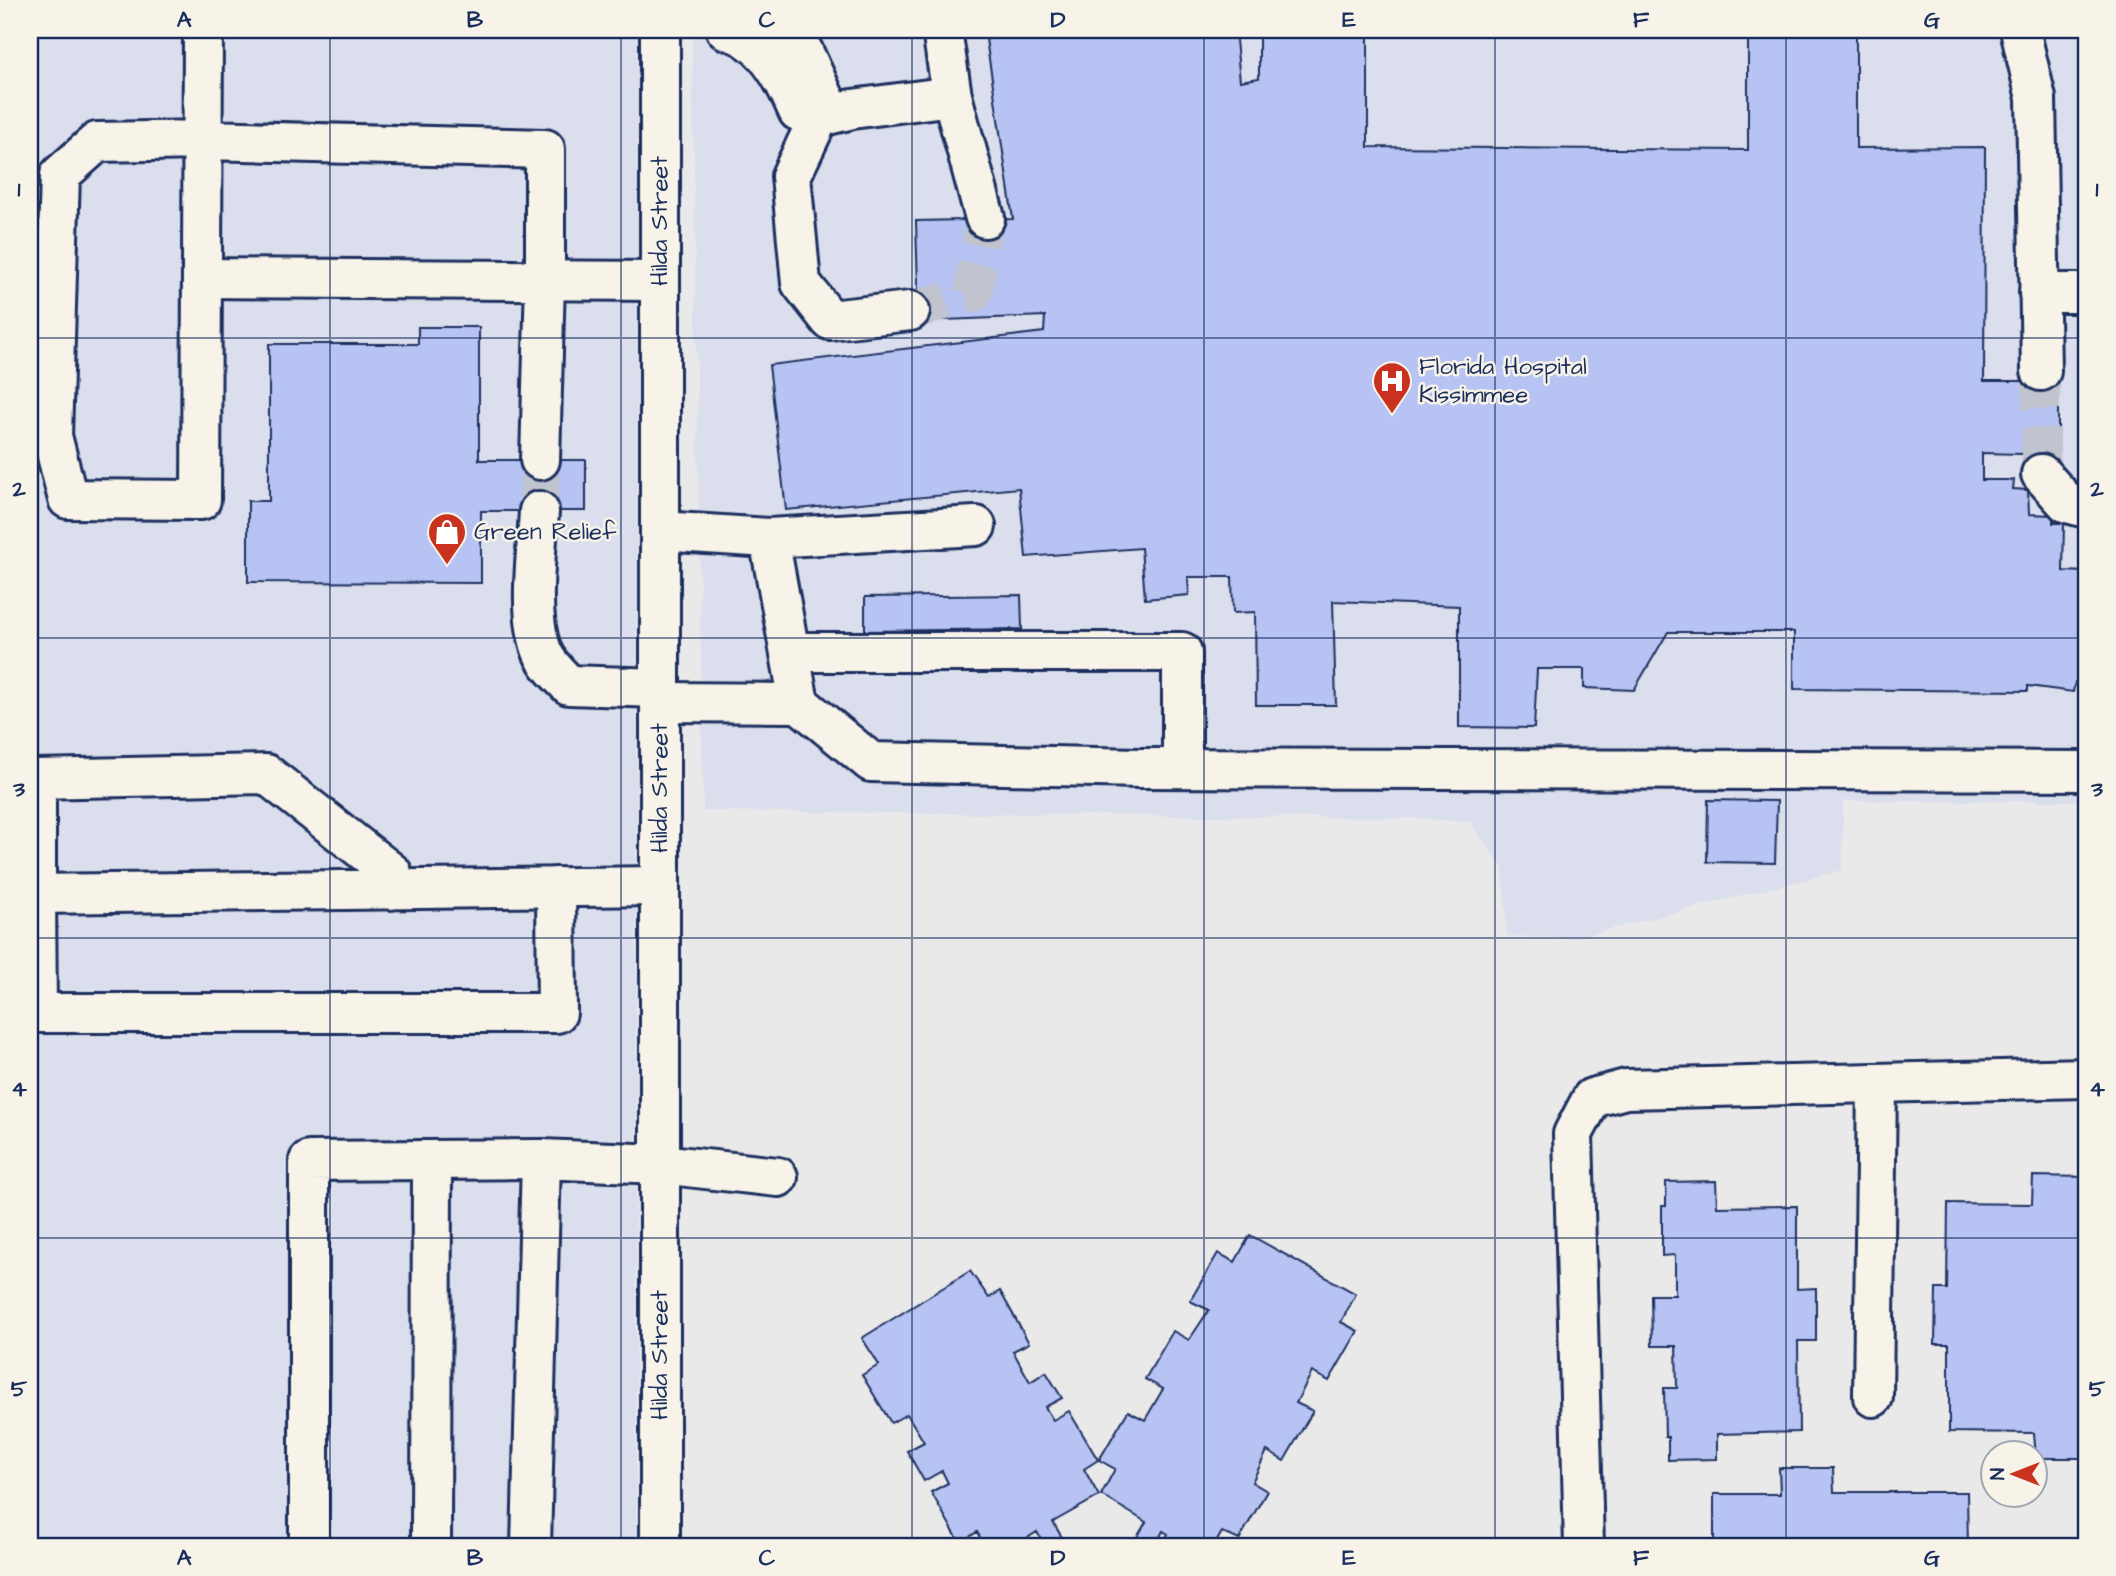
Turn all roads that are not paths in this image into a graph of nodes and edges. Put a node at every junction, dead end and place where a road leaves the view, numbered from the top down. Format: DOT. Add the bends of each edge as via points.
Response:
graph roads {
  1 [pos="203,30"];
  2 [pos="660,30"];
  3 [pos="726,30"];
  4 [pos="785,30"];
  5 [pos="942,30"];
  6 [pos="2020,30"];
  7 [pos="951,96"];
  8 [pos="819,117"];
  9 [pos="202,140"];
  10 [pos="985,218"];
  11 [pos="202,278"];
  12 [pos="545,280"];
  13 [pos="660,281"];
  14 [pos="2039,293"];
  15 [pos="2086,293"];
  16 [pos="910,311"];
  17 [pos="2040,371"];
  18 [pos="540,460"];
  19 [pos="2041,474"];
  20 [pos="2086,508"];
  21 [pos="539,511"];
  22 [pos="975,526"];
  23 [pos="660,531"];
  24 [pos="769,538"];
  25 [pos="790,652"];
  26 [pos="660,695"];
  27 [pos="799,703"];
  28 [pos="1182,768"];
  29 [pos="2086,771"];
  30 [pos="660,886"];
  31 [pos="556,887"];
  32 [pos="391,890"];
  33 [pos="36,894"];
  34 [pos="2086,1078"];
  35 [pos="1877,1083"];
  36 [pos="541,1159"];
  37 [pos="432,1160"];
  38 [pos="660,1164"];
  39 [pos="778,1177"];
  40 [pos="1873,1397"];
  41 [pos="309,1546"];
  42 [pos="431,1546"];
  43 [pos="531,1546"];
  44 [pos="660,1546"];
  45 [pos="1584,1546"];
  1 -- 9 [label="street"];
  2 -- 13 [label="street, Hilda Street"];
  3 -- 8 [label="street" via="737,32 769,59 798,111"];
  4 -- 8 [label="street" via="803,51 824,97"];
  5 -- 7 [label="street"];
  6 -- 14 [label="street" via="2036,98"];
  7 -- 8 [label="street"];
  7 -- 10 [label="street"];
  8 -- 16 [label="street" via="791,176 801,283 830,320"];
  9 -- 11 [label="street"];
  9 -- 11 [label="street" via="97,142 60,175 52,436 68,499 201,500"];
  9 -- 12 [label="street" via="545,149"];
  11 -- 12 [label="street"];
  12 -- 13 [label="street"];
  12 -- 18 [label="street"];
  13 -- 23 [label="street, Hilda Street"];
  14 -- 15 [label="street"];
  14 -- 17 [label="street"];
  19 -- 20 [label="street" via="2067,503"];
  21 -- 26 [label="street" via="535,608 543,654 569,685"];
  22 -- 24 [label="street"];
  23 -- 24 [label="street"];
  23 -- 26 [label="street, Hilda Street"];
  24 -- 25 [label="street"];
  25 -- 27 [label="street"];
  25 -- 28 [label="street" via="1182,652"];
  26 -- 27 [label="street"];
  26 -- 30 [label="street, Hilda Street"];
  27 -- 28 [label="street" via="871,762"];
  28 -- 29 [label="street"];
  30 -- 31 [label="street"];
  30 -- 38 [label="street, Hilda Street"];
  31 -- 32 [label="street"];
  31 -- 33 [label="street" via="558,1013 37,1013"];
  32 -- 33 [label="street"];
  32 -- 33 [label="street" via="392,873 266,774 253,774 36,779"];
  34 -- 35 [label="street"];
  35 -- 40 [label="street"];
  35 -- 45 [label="street" via="1626,1088 1592,1098 1573,1134"];
  36 -- 37 [label="street"];
  36 -- 38 [label="street"];
  36 -- 43 [label="street"];
  37 -- 41 [label="street" via="309,1161"];
  37 -- 42 [label="street"];
  38 -- 39 [label="street"];
  38 -- 44 [label="street, Hilda Street"];
}
